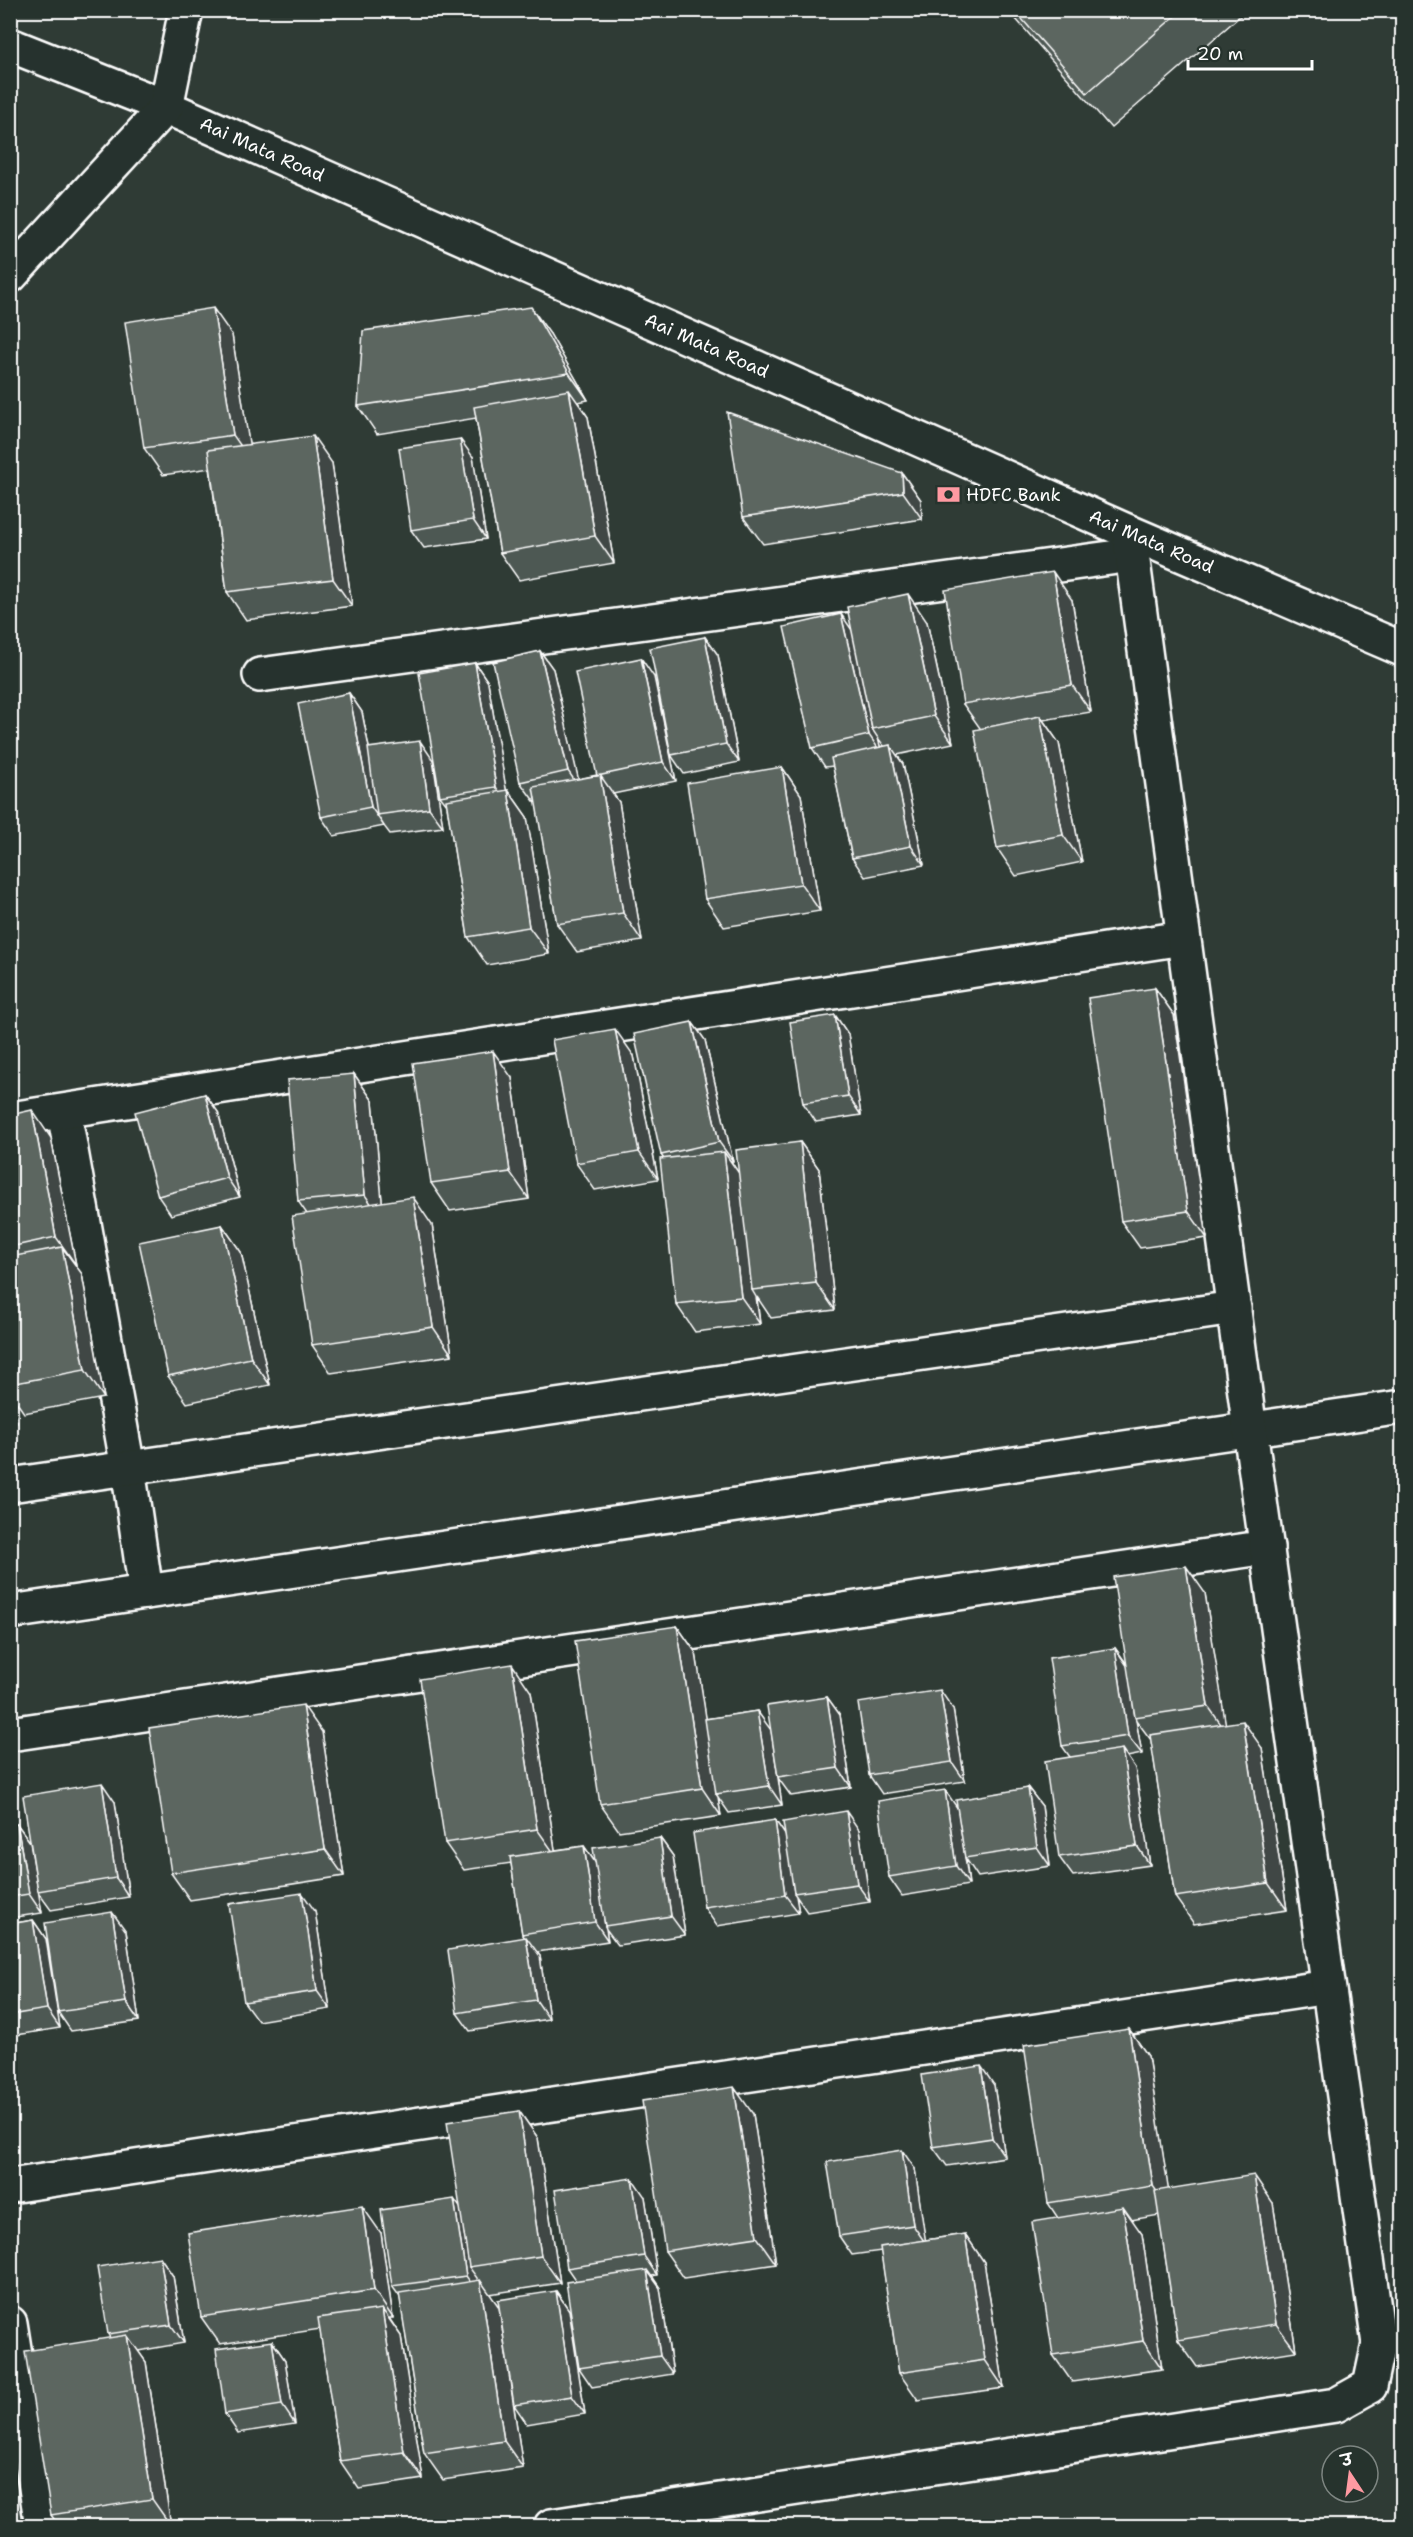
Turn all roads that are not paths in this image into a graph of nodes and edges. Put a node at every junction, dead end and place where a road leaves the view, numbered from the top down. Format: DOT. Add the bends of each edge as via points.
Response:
graph roads {
  1 [pos="186,10"];
  2 [pos="10,45"];
  3 [pos="166,107"];
  4 [pos="10,276"];
  5 [pos="1130,544"];
  6 [pos="1402,649"];
  7 [pos="260,675"];
  8 [pos="1183,938"];
  9 [pos="64,1112"];
  10 [pos="10,1119"];
  11 [pos="1234,1308"];
  12 [pos="1402,1407"];
  13 [pos="1250,1430"];
  14 [pos="128,1468"];
  15 [pos="10,1485"];
  16 [pos="1267,1546"];
  17 [pos="146,1592"];
  18 [pos="10,1612"];
  19 [pos="10,1734"];
  20 [pos="1328,1987"];
  21 [pos="10,2186"];
  22 [pos="10,2323"];
  23 [pos="42,2526"];
  24 [pos="551,2526"];
  1 -- 3 [label="street"];
  2 -- 3 [label="street, Aai Mata Road"];
  3 -- 4 [label="street"];
  3 -- 5 [label="street, Aai Mata Road"];
  5 -- 6 [label="street, Aai Mata Road"];
  5 -- 7 [label="street"];
  5 -- 8 [label="street"];
  8 -- 9 [label="street"];
  8 -- 11 [label="street"];
  9 -- 10 [label="street"];
  9 -- 14 [label="street"];
  11 -- 13 [label="street"];
  11 -- 14 [label="street"];
  12 -- 13 [label="street"];
  13 -- 16 [label="street"];
  13 -- 17 [label="street"];
  14 -- 15 [label="street"];
  14 -- 17 [label="street"];
  16 -- 19 [label="street"];
  16 -- 20 [label="street"];
  17 -- 18 [label="street"];
  20 -- 21 [label="street"];
  20 -- 24 [label="street" via="1379,2344 1370,2386 1336,2405"];
  22 -- 23 [label="street"];
}
